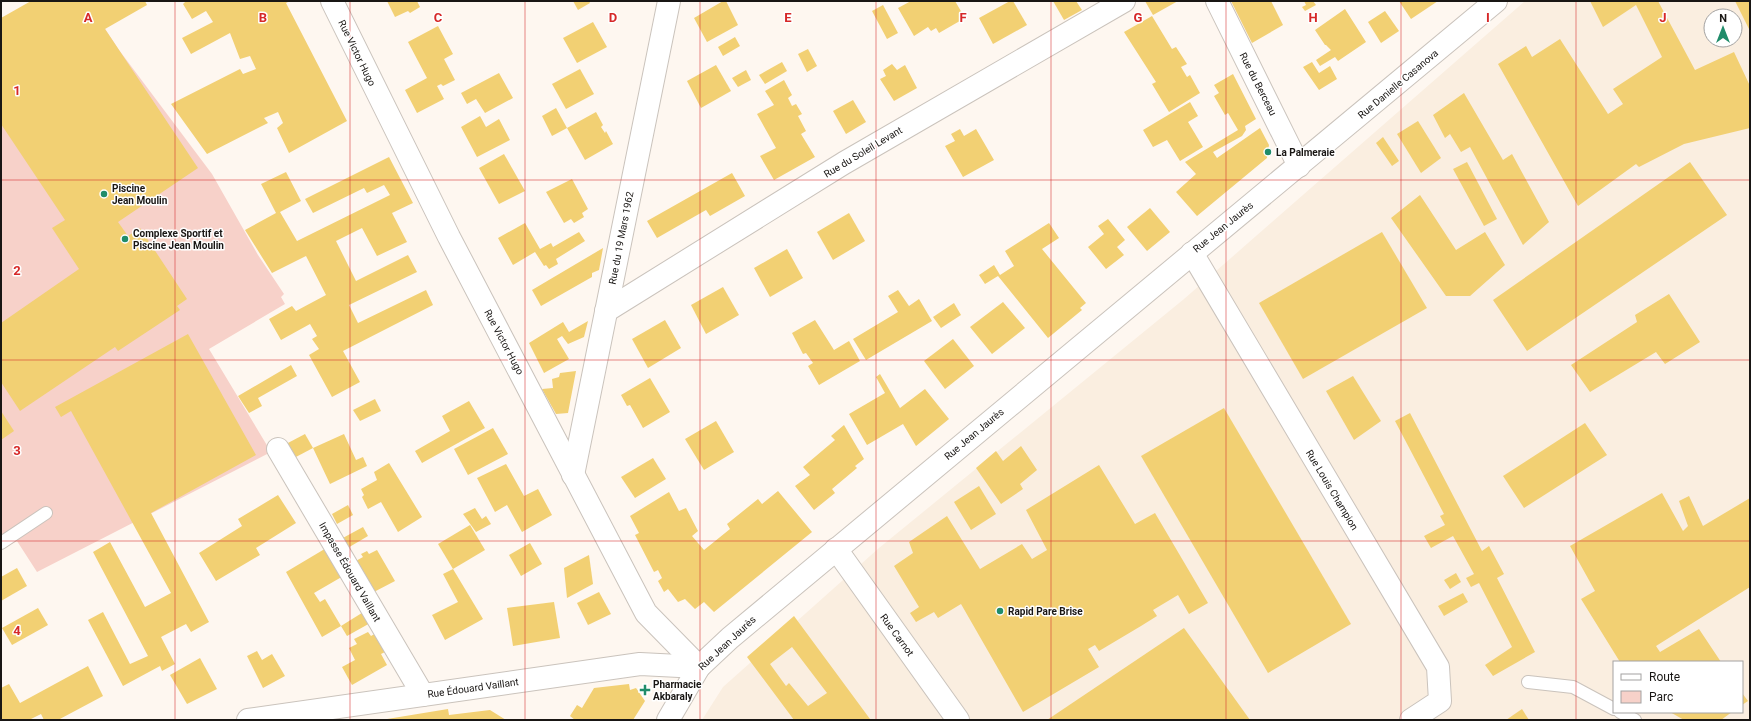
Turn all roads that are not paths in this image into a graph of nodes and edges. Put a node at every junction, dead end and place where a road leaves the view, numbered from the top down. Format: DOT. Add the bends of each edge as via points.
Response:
graph roads {
  1 [pos="332,1"];
  2 [pos="669,1"];
  3 [pos="1124,1"];
  4 [pos="1217,1"];
  5 [pos="1496,1"];
  6 [pos="1299,166"];
  7 [pos="1192,253"];
  8 [pos="606,311"];
  9 [pos="278,449"];
  10 [pos="573,475"];
  11 [pos="46,514"];
  12 [pos="1,543"];
  13 [pos="836,549"];
  14 [pos="698,667"];
  15 [pos="1528,682"];
  16 [pos="423,695"];
  17 [pos="1613,708"];
  18 [pos="1622,713"];
  19 [pos="248,720"];
  20 [pos="668,720"];
  21 [pos="958,720"];
  22 [pos="1411,720"];
  23 [pos="1635,720"];
  1 -- 10 [label="street, Rue Victor Hugo" via="449,237"];
  2 -- 8 [label="street, Rue du 19 Mars 1962"];
  3 -- 8 [label="street, Rue du Soleil Levant" via="844,163"];
  4 -- 6 [label="street, Rue du Berceau"];
  5 -- 6 [label="street, Rue Danielle Casanova"];
  6 -- 7 [label="street, Rue Jean Jaurès"];
  7 -- 13 [label="street, Rue Jean Jaurès"];
  7 -- 22 [label="street, Rue Louis Champion" via="1438,667 1440,701"];
  8 -- 10 [label="street, Rue du 19 Mars 1962"];
  9 -- 16 [label="street, Impasse Édouard Vaillant"];
  10 -- 14 [label="street, Rue Victor Hugo" via="646,613"];
  11 -- 12 [label="lane"];
  13 -- 14 [label="street, Rue Jean Jaurès"];
  13 -- 21 [label="street, Rue Carnot"];
  14 -- 16 [label="street, Rue Édouard Vaillant" via="640,664"];
  14 -- 20 [label="street, Rue Jean Jaurès"];
  15 -- 17 [label="lane" via="1573,687"];
  16 -- 19 [label="street, Rue Édouard Vaillant"];
  18 -- 23 [label="lane"];
}
